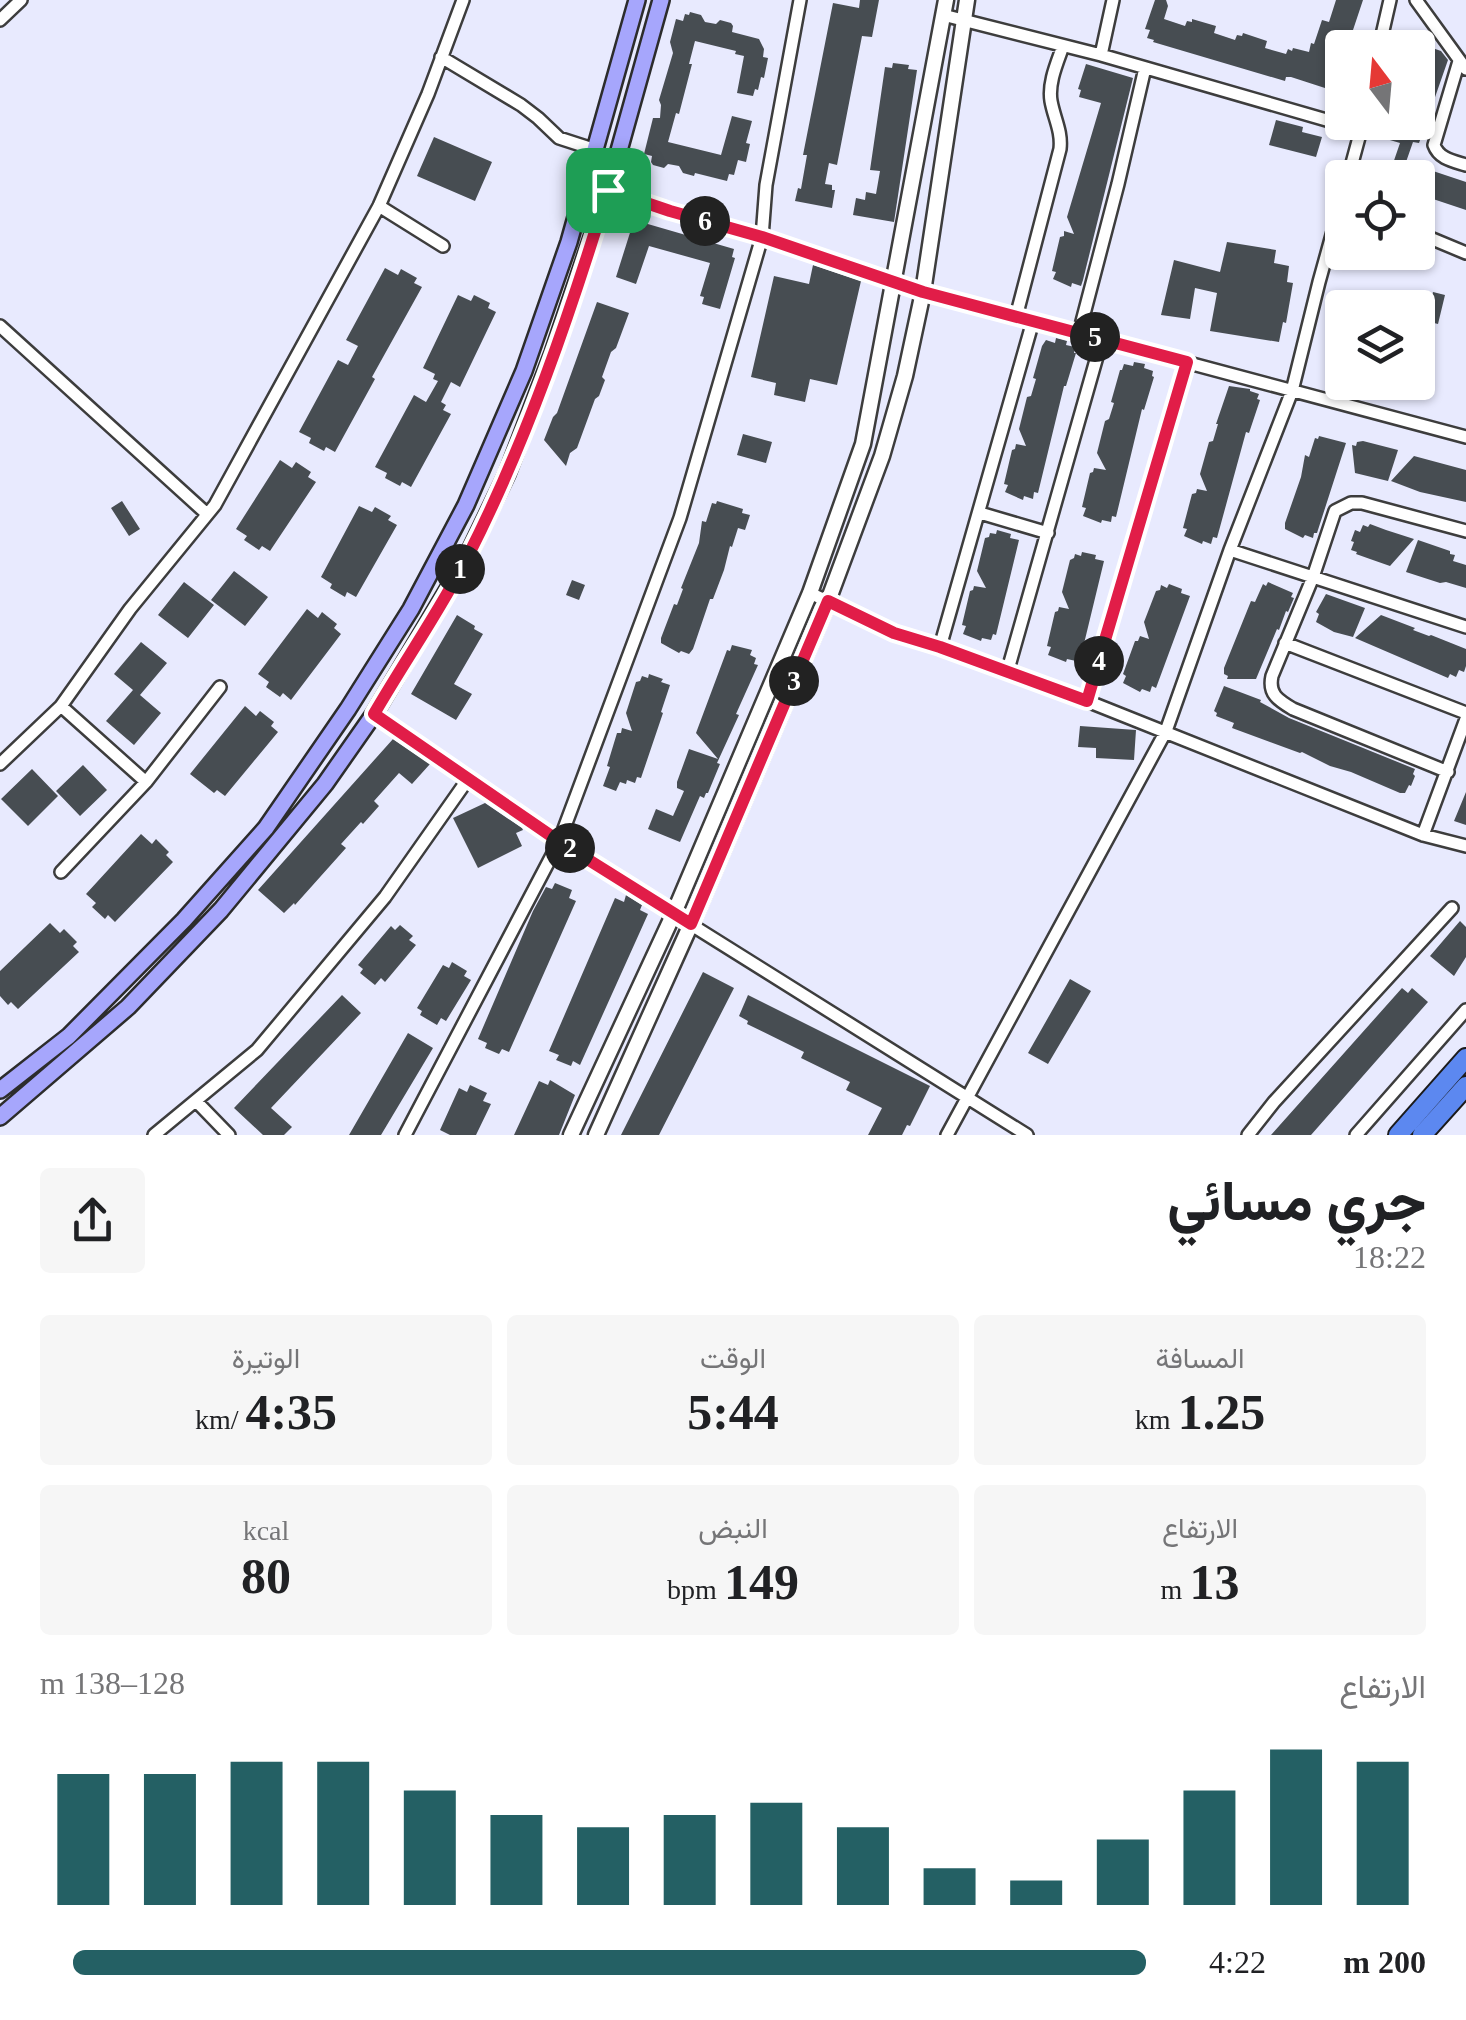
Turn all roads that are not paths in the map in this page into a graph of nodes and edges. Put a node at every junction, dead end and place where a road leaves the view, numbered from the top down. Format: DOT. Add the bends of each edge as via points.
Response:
graph roads {
  1 [pos="21,0"];
  2 [pos="462,0"];
  3 [pos="637,0"];
  4 [pos="661,0"];
  5 [pos="800,0"];
  6 [pos="967,0"];
  7 [pos="1112,0"];
  8 [pos="1390,0"];
  9 [pos="1416,0"];
  10 [pos="944,8"];
  11 [pos="0,20"];
  12 [pos="962,22"];
  13 [pos="1383,30"];
  14 [pos="1063,46"];
  15 [pos="1101,55"];
  16 [pos="441,58"];
  17 [pos="1463,65"];
  18 [pos="1145,68"];
  19 [pos="1325,116"];
  20 [pos="596,150"];
  21 [pos="1465,163"];
  22 [pos="608,190"];
  23 [pos="379,206"];
  24 [pos="762,237"];
  25 [pos="1435,240"];
  26 [pos="443,246"];
  27 [pos="1466,253"];
  28 [pos="1325,261"];
  29 [pos="893,283"];
  30 [pos="923,292"];
  31 [pos="1016,316"];
  32 [pos="1032,321"];
  33 [pos="0,326"];
  34 [pos="1078,333"];
  35 [pos="1102,339"];
  36 [pos="533,346"];
  37 [pos="553,353"];
  38 [pos="1187,362"];
  39 [pos="1292,391"];
  40 [pos="1466,437"];
  41 [pos="980,513"];
  42 [pos="207,514"];
  43 [pos="1466,531"];
  44 [pos="1048,533"];
  45 [pos="1230,550"];
  46 [pos="1312,577"];
  47 [pos="810,593"];
  48 [pos="828,601"];
  49 [pos="1466,628"];
  50 [pos="1285,643"];
  51 [pos="940,647"];
  52 [pos="1008,673"];
  53 [pos="220,687"];
  54 [pos="1087,701"];
  55 [pos="61,706"];
  56 [pos="374,714"];
  57 [pos="1466,716"];
  58 [pos="1166,731"];
  59 [pos="0,764"];
  60 [pos="1448,772"];
  61 [pos="468,779"];
  62 [pos="146,782"];
  63 [pos="1423,834"];
  64 [pos="560,842"];
  65 [pos="1466,846"];
  66 [pos="61,872"];
  67 [pos="1452,908"];
  68 [pos="674,913"];
  69 [pos="691,924"];
  70 [pos="1466,1010"];
  71 [pos="1466,1058"];
  72 [pos="1466,1086"];
  73 [pos="0,1090"];
  74 [pos="968,1099"];
  75 [pos="196,1101"];
  76 [pos="0,1117"];
  77 [pos="154,1135"];
  78 [pos="229,1135"];
  79 [pos="405,1135"];
  80 [pos="571,1135"];
  81 [pos="596,1135"];
  82 [pos="947,1135"];
  83 [pos="1027,1135"];
  84 [pos="1248,1135"];
  85 [pos="1356,1135"];
  86 [pos="1398,1135"];
  87 [pos="1422,1135"];
  1 -- 11 [label="street"];
  2 -- 16 [label="street"];
  3 -- 20 [label="main road"];
  4 -- 22 [label="main road"];
  5 -- 24 [label="street"];
  6 -- 12 [label="street"];
  7 -- 15 [label="street"];
  8 -- 13 [label="street"];
  9 -- 17 [label="street"];
  10 -- 12 [label="street"];
  10 -- 29 [label="street"];
  12 -- 14 [label="street"];
  12 -- 30 [label="street"];
  14 -- 15 [label="street"];
  14 -- 31 [label="street" via="1051,100 1060,149"];
  15 -- 18 [label="street"];
  16 -- 20 [label="street" via="521,105 559,138"];
  16 -- 23 [label="street"];
  17 -- 21 [label="street" via="1434,145 1444,158"];
  18 -- 19 [label="street"];
  18 -- 34 [label="street"];
  20 -- 36 [label="main road"];
  22 -- 24 [label="street"];
  22 -- 37 [label="main road"];
  23 -- 26 [label="street"];
  23 -- 42 [label="street"];
  24 -- 29 [label="street"];
  24 -- 64 [label="street" via="680,518"];
  25 -- 27 [label="street"];
  28 -- 39 [label="street"];
  29 -- 30 [label="street"];
  29 -- 47 [label="street" via="863,444"];
  30 -- 31 [label="street"];
  30 -- 48 [label="street" via="882,456"];
  31 -- 32 [label="street"];
  32 -- 34 [label="street"];
  32 -- 41 [label="street"];
  33 -- 42 [label="street"];
  34 -- 35 [label="street"];
  35 -- 38 [label="street"];
  35 -- 44 [label="street"];
  36 -- 37 [label="main road"];
  36 -- 73 [label="main road" via="466,505 411,609 266,828 69,1036"];
  37 -- 56 [label="main road" via="466,559"];
  38 -- 39 [label="street"];
  38 -- 54 [label="street"];
  39 -- 40 [label="street"];
  39 -- 45 [label="street"];
  41 -- 44 [label="street"];
  41 -- 51 [label="street"];
  42 -- 55 [label="street"];
  43 -- 46 [label="street" via="1350,503 1335,511"];
  44 -- 52 [label="street"];
  45 -- 46 [label="street"];
  45 -- 58 [label="street"];
  46 -- 49 [label="street"];
  46 -- 50 [label="street"];
  47 -- 48 [label="street"];
  47 -- 68 [label="street"];
  48 -- 51 [label="street"];
  48 -- 69 [label="street"];
  50 -- 57 [label="street"];
  50 -- 60 [label="street" via="1270,686 1277,700"];
  51 -- 52 [label="street"];
  52 -- 54 [label="street"];
  53 -- 62 [label="street"];
  54 -- 58 [label="street"];
  55 -- 59 [label="street"];
  55 -- 62 [label="street"];
  56 -- 61 [label="street"];
  56 -- 76 [label="main road" via="222,910 128,1006"];
  57 -- 60 [label="street"];
  58 -- 63 [label="street"];
  58 -- 74 [label="street"];
  60 -- 63 [label="street"];
  61 -- 64 [label="street"];
  61 -- 75 [label="street" via="385,897 257,1050"];
  62 -- 66 [label="street"];
  63 -- 65 [label="street"];
  64 -- 68 [label="street"];
  64 -- 79 [label="street"];
  67 -- 84 [label="street"];
  68 -- 69 [label="street"];
  68 -- 80 [label="street"];
  69 -- 74 [label="street"];
  69 -- 81 [label="street"];
  70 -- 85 [label="street"];
  71 -- 86 [label="highway"];
  72 -- 87 [label="highway"];
  74 -- 82 [label="street"];
  74 -- 83 [label="street"];
  75 -- 77 [label="street"];
  75 -- 78 [label="street"];
}
